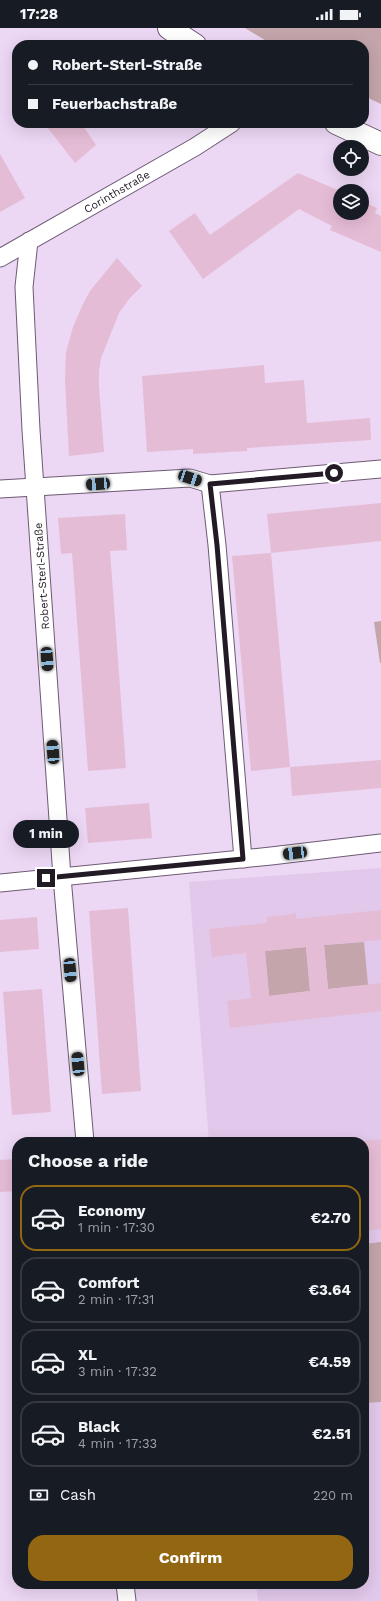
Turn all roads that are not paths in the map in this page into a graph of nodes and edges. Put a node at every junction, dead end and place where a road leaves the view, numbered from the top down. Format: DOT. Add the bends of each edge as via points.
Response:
graph roads {
  1 [pos="169,28"];
  2 [pos="187,40"];
  3 [pos="224,128"];
  4 [pos="347,128"];
  5 [pos="381,144"];
  6 [pos="29,241"];
  7 [pos="0,258"];
  8 [pos="381,469"];
  9 [pos="210,484"];
  10 [pos="36,488"];
  11 [pos="0,489"];
  12 [pos="381,843"];
  13 [pos="243,859"];
  14 [pos="62,877"];
  15 [pos="0,883"];
  16 [pos="85,1137"];
  17 [pos="126,1589"];
  18 [pos="127,1601"];
  1 -- 2 [label="main road"];
  3 -- 6 [label="street, Corinthstraße"];
  4 -- 5 [label="main road"];
  6 -- 7 [label="street, Corinthstraße"];
  6 -- 10 [label="street, Robert-Sterl-Straße" via="24,287"];
  8 -- 9 [label="street"];
  9 -- 10 [label="street" via="190,478"];
  9 -- 13 [label="street"];
  10 -- 11 [label="street"];
  10 -- 14 [label="street, Robert-Sterl-Straße"];
  12 -- 13 [label="street"];
  13 -- 14 [label="street"];
  14 -- 15 [label="street"];
  14 -- 16 [label="street, Robert-Sterl-Straße"];
  17 -- 18 [label="street"];
}
